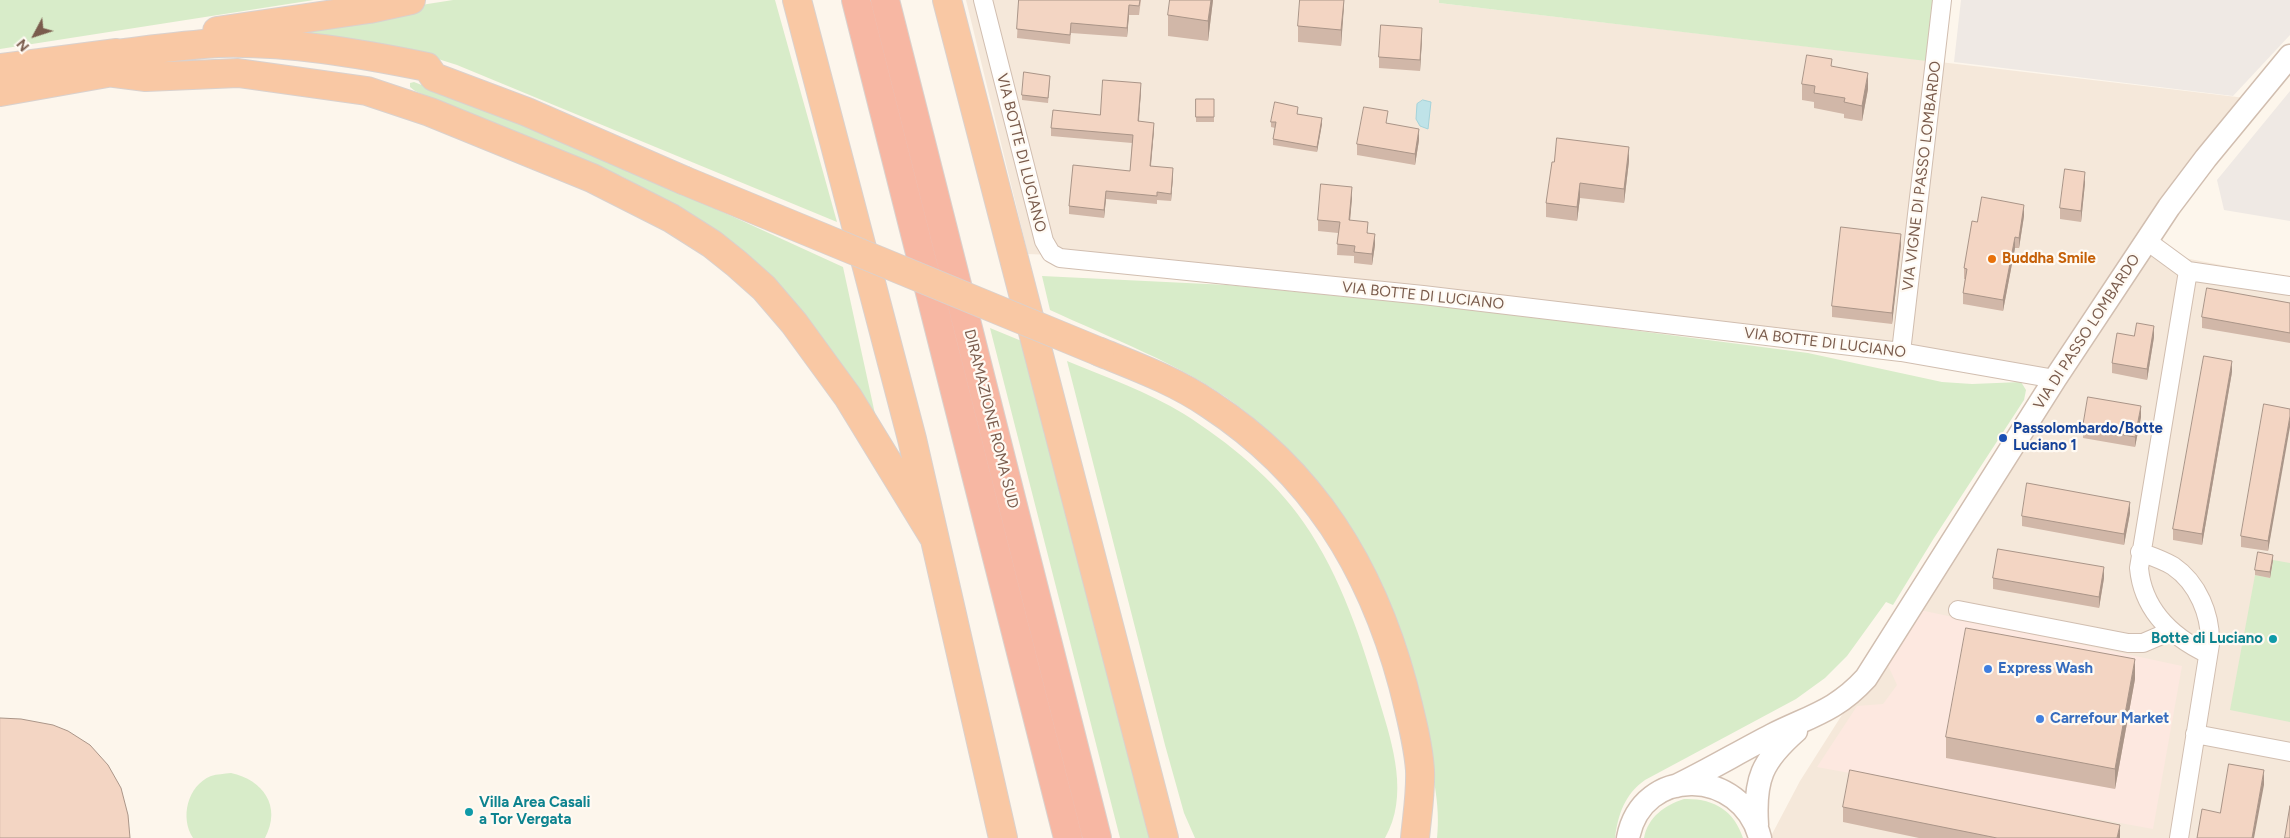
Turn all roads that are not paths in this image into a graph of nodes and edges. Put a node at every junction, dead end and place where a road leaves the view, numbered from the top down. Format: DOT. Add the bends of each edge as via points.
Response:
graph roads {
  1 [pos="411,0"];
  2 [pos="797,0"];
  3 [pos="856,0"];
  4 [pos="885,0"];
  5 [pos="947,0"];
  6 [pos="983,0"];
  7 [pos="1942,0"];
  8 [pos="2290,56"];
  9 [pos="111,63"];
  10 [pos="0,68"];
  11 [pos="0,92"];
  12 [pos="2147,241"];
  13 [pos="2188,271"];
  14 [pos="2290,286"];
  15 [pos="1901,352"];
  16 [pos="2055,379"];
  17 [pos="933,536"];
  18 [pos="2140,552"];
  19 [pos="1958,610"];
  20 [pos="2170,631"];
  21 [pos="2208,654"];
  22 [pos="1826,710"];
  23 [pos="2195,734"];
  24 [pos="2290,752"];
  25 [pos="1144,757"];
  26 [pos="1676,786"];
  27 [pos="1416,826"];
  28 [pos="1758,832"];
  29 [pos="1004,838"];
  30 [pos="1068,838"];
  31 [pos="1097,838"];
  32 [pos="1164,838"];
  33 [pos="1182,838"];
  34 [pos="1402,838"];
  35 [pos="1628,838"];
  36 [pos="2179,838"];
  1 -- 9 [label="highway" via="139,42"];
  2 -- 17 [label="highway" via="897,380"];
  3 -- 30 [label="highway, DIRAMAZIONE ROMA SUD"];
  4 -- 31 [label="highway, DIRAMAZIONE ROMA SUD"];
  5 -- 25 [label="highway"];
  6 -- 15 [label="street, VIA BOTTE DI LUCIANO" via="1044,241 1051,253 1060,258 1423,295"];
  7 -- 15 [label="street, VIA VIGNE DI PASSO LOMBARDO"];
  8 -- 12 [label="street, VIA DI PASSO LOMBARDO" via="2206,158"];
  9 -- 10 [label="highway"];
  9 -- 11 [label="highway"];
  9 -- 17 [label="highway" via="146,77 238,73 360,89 430,112 584,175 671,218 737,264 764,288 794,323 848,397"];
  9 -- 27 [label="highway, bridge" via="306,60 422,81 434,77 527,112 1182,388 1228,417 1287,466 1328,517 1350,552 1371,592 1395,658 1410,714 1419,761"];
  12 -- 13 [label="street"];
  12 -- 16 [label="street, VIA DI PASSO LOMBARDO"];
  13 -- 14 [label="street"];
  13 -- 18 [label="street"];
  15 -- 16 [label="street, VIA BOTTE DI LUCIANO"];
  16 -- 22 [label="street, VIA DI PASSO LOMBARDO" via="1866,678 1846,698"];
  17 -- 29 [label="highway"];
  18 -- 20 [label="street" via="2139,568 2145,594"];
  18 -- 21 [label="street" via="2172,566 2195,589 2208,618"];
  19 -- 20 [label="street" via="2128,643 2143,643"];
  20 -- 21 [label="street"];
  21 -- 23 [label="street"];
  22 -- 26 [label="street, VIA DI PASSO LOMBARDO"];
  22 -- 28 [label="street, VIA DI PASSO LOMBARDO" via="1783,742 1765,767 1756,792"];
  23 -- 24 [label="street"];
  23 -- 36 [label="street"];
  25 -- 32 [label="highway"];
  25 -- 33 [label="highway" via="1160,797"];
  26 -- 28 [label="street" via="1698,783 1720,788 1739,800"];
  26 -- 35 [label="street, VIA DI PASSO LOMBARDO" via="1656,795 1643,807"];
  27 -- 34 [label="highway"];
}
